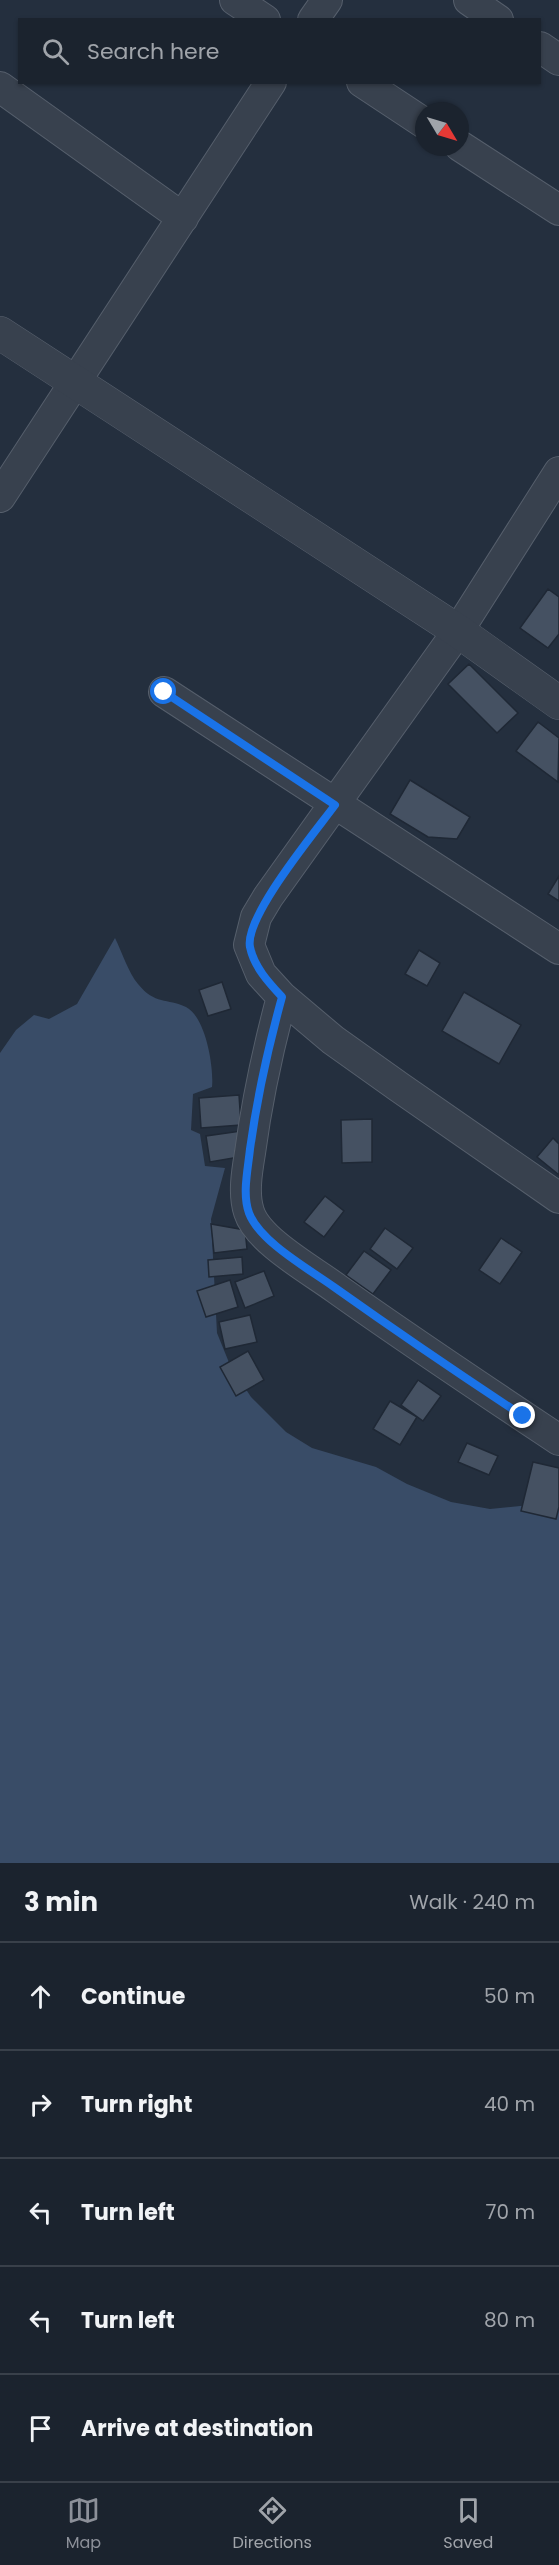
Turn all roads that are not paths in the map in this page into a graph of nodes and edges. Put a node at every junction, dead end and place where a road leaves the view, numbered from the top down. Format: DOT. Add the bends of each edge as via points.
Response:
graph roads {
  1 [pos="235,0"];
  2 [pos="327,0"];
  3 [pos="469,0"];
  4 [pos="262,18"];
  5 [pos="314,18"];
  6 [pos="495,18"];
  7 [pos="541,48"];
  8 [pos="559,60"];
  9 [pos="270,84"];
  10 [pos="365,84"];
  11 [pos="0,87"];
  12 [pos="415,117"];
  13 [pos="469,152"];
  14 [pos="559,210"];
  15 [pos="183,218"];
  16 [pos="0,333"];
  17 [pos="75,383"];
  18 [pos="559,472"];
  19 [pos="0,497"];
  20 [pos="458,631"];
  21 [pos="164,692"];
  22 [pos="559,702"];
  23 [pos="335,805"];
  24 [pos="559,948"];
  25 [pos="282,997"];
  26 [pos="559,1198"];
  27 [pos="559,1440"];
  1 -- 4 [label="street"];
  2 -- 5 [label="street"];
  3 -- 6 [label="street"];
  7 -- 8 [label="street"];
  9 -- 15 [label="street"];
  10 -- 12 [label="street"];
  11 -- 15 [label="street"];
  13 -- 14 [label="street"];
  15 -- 17 [label="street"];
  16 -- 17 [label="street"];
  17 -- 19 [label="street"];
  17 -- 20 [label="street"];
  18 -- 20 [label="street"];
  20 -- 22 [label="street"];
  20 -- 23 [label="street"];
  21 -- 23 [label="street"];
  23 -- 24 [label="street"];
  23 -- 25 [label="street" via="256,917 249,945 261,974"];
  25 -- 26 [label="street" via="333,1040"];
  25 -- 27 [label="street" via="268,1047 246,1179 249,1212 259,1230 413,1344"];
}
